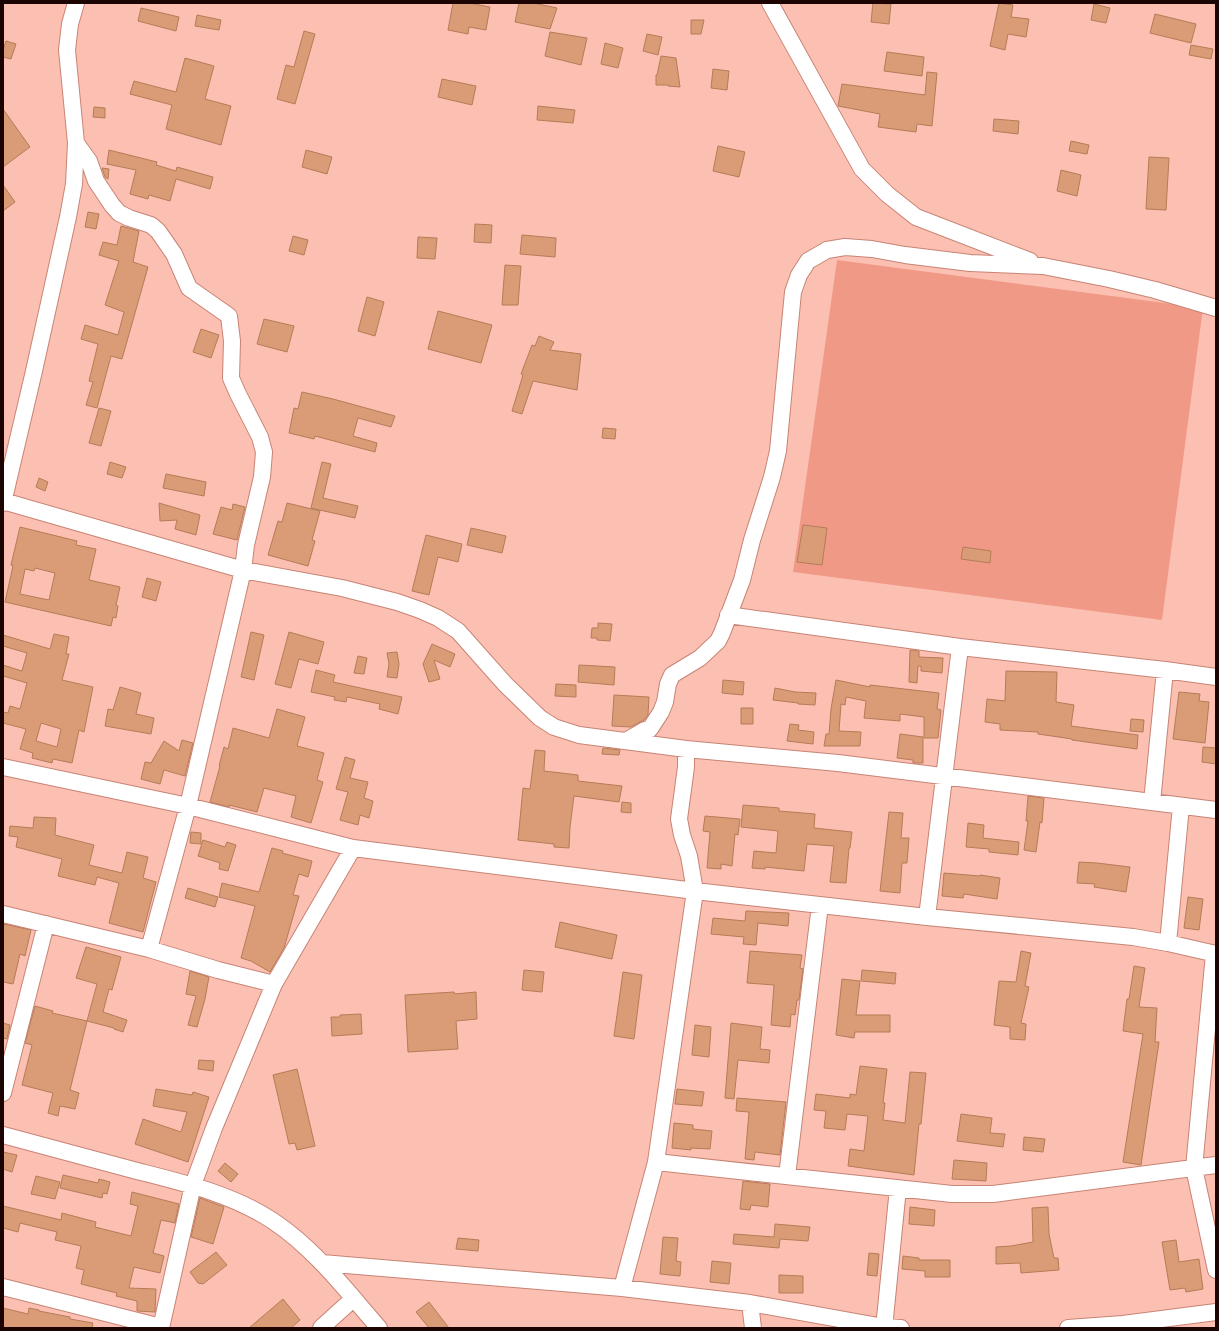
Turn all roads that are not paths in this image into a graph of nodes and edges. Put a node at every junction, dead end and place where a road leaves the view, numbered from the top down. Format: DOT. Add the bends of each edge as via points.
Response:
graph roads {
  1 [pos="76,3"];
  2 [pos="770,3"];
  3 [pos="76,143"];
  4 [pos="1042,266"];
  5 [pos="1216,308"];
  6 [pos="3,502"];
  7 [pos="243,570"];
  8 [pos="728,615"];
  9 [pos="960,647"];
  10 [pos="1165,670"];
  11 [pos="1216,677"];
  12 [pos="626,742"];
  13 [pos="686,748"];
  14 [pos="3,767"];
  15 [pos="944,776"];
  16 [pos="1152,802"];
  17 [pos="188,806"];
  18 [pos="1181,806"];
  19 [pos="1216,810"];
  20 [pos="353,848"];
  21 [pos="695,891"];
  22 [pos="820,905"];
  23 [pos="3,914"];
  24 [pos="927,917"];
  25 [pos="46,924"];
  26 [pos="1168,943"];
  27 [pos="149,949"];
  28 [pos="1215,954"];
  29 [pos="274,984"];
  30 [pos="3,1093"];
  31 [pos="3,1135"];
  32 [pos="656,1162"];
  33 [pos="1216,1165"];
  34 [pos="1194,1168"];
  35 [pos="787,1176"];
  36 [pos="193,1185"];
  37 [pos="898,1188"];
  38 [pos="322,1263"];
  39 [pos="1216,1270"];
  40 [pos="3,1287"];
  41 [pos="622,1288"];
  42 [pos="353,1299"];
  43 [pos="750,1303"];
  44 [pos="1216,1312"];
  45 [pos="1123,1326"];
  46 [pos="161,1327"];
  47 [pos="884,1327"];
  48 [pos="321,1328"];
  49 [pos="379,1328"];
  50 [pos="753,1328"];
  51 [pos="901,1328"];
  52 [pos="1068,1328"];
  1 -- 3 [label="street" via="67,50"];
  2 -- 4 [label="street" via="862,169 887,194 916,217"];
  3 -- 6 [label="street" via="74,184 68,217"];
  3 -- 7 [label="street" via="89,161 96,181 115,209 124,216 151,225 158,231 174,254 189,288 229,316 232,341 231,378 260,437 264,452 262,477 246,545"];
  4 -- 5 [label="street" via="1155,290"];
  4 -- 8 [label="street" via="970,263 872,248 845,247 827,250 808,262 799,275 793,292 778,451 742,580"];
  6 -- 7 [label="street"];
  7 -- 12 [label="street" via="342,588 420,610 458,631 505,684 540,718 554,727 579,735"];
  7 -- 17 [label="street"];
  8 -- 9 [label="street"];
  8 -- 12 [label="street" via="718,641 693,663 672,676 663,707 650,729"];
  9 -- 10 [label="street"];
  9 -- 15 [label="street"];
  10 -- 11 [label="street"];
  10 -- 16 [label="street"];
  12 -- 13 [label="street"];
  13 -- 15 [label="street"];
  13 -- 21 [label="street" via="679,819"];
  14 -- 17 [label="street"];
  15 -- 16 [label="street"];
  15 -- 24 [label="street"];
  16 -- 18 [label="street"];
  17 -- 20 [label="street"];
  17 -- 27 [label="street"];
  18 -- 19 [label="street"];
  18 -- 26 [label="street"];
  20 -- 21 [label="street"];
  20 -- 29 [label="street"];
  21 -- 22 [label="street"];
  21 -- 32 [label="street"];
  22 -- 24 [label="street"];
  22 -- 35 [label="street"];
  23 -- 25 [label="street"];
  24 -- 26 [label="street" via="1133,937"];
  25 -- 27 [label="street"];
  25 -- 30 [label="street"];
  26 -- 28 [label="street"];
  27 -- 29 [label="street"];
  28 -- 34 [label="street"];
  29 -- 36 [label="street"];
  31 -- 36 [label="street"];
  32 -- 35 [label="street"];
  32 -- 41 [label="street"];
  33 -- 34 [label="street"];
  34 -- 37 [label="street" via="993,1194 952,1194"];
  34 -- 39 [label="street"];
  35 -- 37 [label="street"];
  36 -- 38 [label="street" via="254,1210 289,1233"];
  36 -- 46 [label="street"];
  37 -- 47 [label="street"];
  38 -- 41 [label="street"];
  38 -- 42 [label="street"];
  40 -- 46 [label="street"];
  41 -- 43 [label="street"];
  42 -- 48 [label="street"];
  42 -- 49 [label="street"];
  43 -- 47 [label="street"];
  43 -- 50 [label="street"];
  44 -- 45 [label="street"];
  45 -- 52 [label="street"];
  47 -- 51 [label="street"];
}
